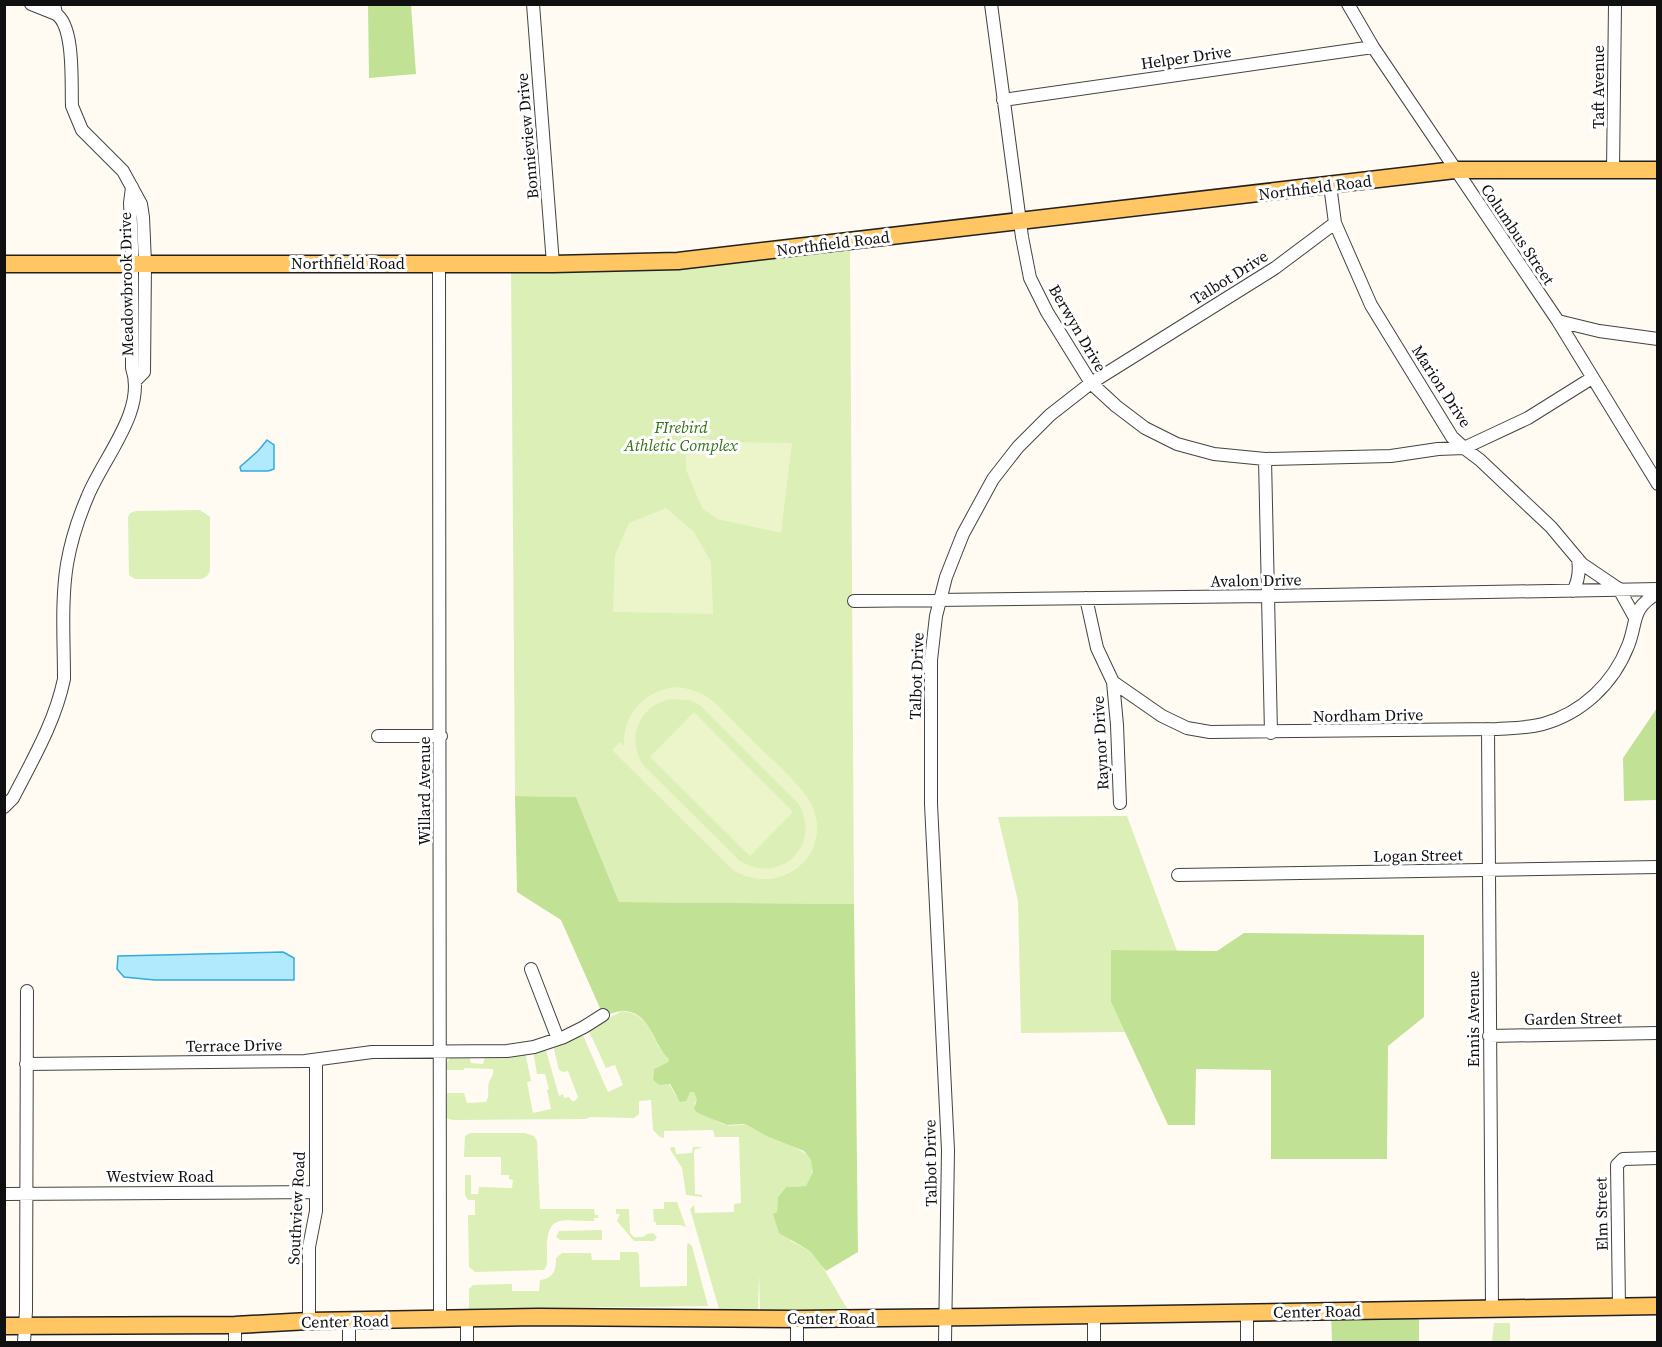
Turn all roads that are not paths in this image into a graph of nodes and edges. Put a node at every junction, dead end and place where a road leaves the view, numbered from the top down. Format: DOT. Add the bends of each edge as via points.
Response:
graph roads {
  1 [pos="31,4"];
  2 [pos="533,4"];
  3 [pos="991,4"];
  4 [pos="1348,4"];
  5 [pos="1615,4"];
  6 [pos="55,9"];
  7 [pos="1373,47"];
  8 [pos="1003,100"];
  9 [pos="1455,170"];
  10 [pos="1613,170"];
  11 [pos="1658,170"];
  12 [pos="1330,185"];
  13 [pos="1019,221"];
  14 [pos="1335,223"];
  15 [pos="139,263"];
  16 [pos="4,264"];
  17 [pos="439,264"];
  18 [pos="553,264"];
  19 [pos="1558,321"];
  20 [pos="1658,339"];
  21 [pos="1592,378"];
  22 [pos="1091,383"];
  23 [pos="1464,448"];
  24 [pos="1265,459"];
  25 [pos="1658,484"];
  26 [pos="1578,559"];
  27 [pos="1619,589"];
  28 [pos="1573,591"];
  29 [pos="1658,591"];
  30 [pos="1267,596"];
  31 [pos="1086,598"];
  32 [pos="854,600"];
  33 [pos="940,600"];
  34 [pos="1635,616"];
  35 [pos="1113,682"];
  36 [pos="1141,702"];
  37 [pos="1116,714"];
  38 [pos="1488,729"];
  39 [pos="1271,732"];
  40 [pos="378,736"];
  41 [pos="441,736"];
  42 [pos="1120,802"];
  43 [pos="4,807"];
  44 [pos="1658,867"];
  45 [pos="1489,870"];
  46 [pos="1178,875"];
  47 [pos="531,969"];
  48 [pos="27,991"];
  49 [pos="603,1015"];
  50 [pos="1658,1033"];
  51 [pos="1490,1036"];
  52 [pos="558,1039"];
  53 [pos="441,1052"];
  54 [pos="316,1060"];
  55 [pos="26,1064"];
  56 [pos="1658,1158"];
  57 [pos="316,1192"];
  58 [pos="4,1194"];
  59 [pos="26,1194"];
  60 [pos="1618,1306"];
  61 [pos="1658,1306"];
  62 [pos="1492,1308"];
  63 [pos="1247,1313"];
  64 [pos="1094,1315"];
  65 [pos="945,1317"];
  66 [pos="467,1318"];
  67 [pos="797,1318"];
  68 [pos="440,1319"];
  69 [pos="309,1321"];
  70 [pos="350,1322"];
  71 [pos="235,1325"];
  72 [pos="4,1326"];
  73 [pos="24,1334"];
  74 [pos="235,1342"];
  75 [pos="349,1342"];
  76 [pos="467,1342"];
  77 [pos="797,1342"];
  78 [pos="945,1342"];
  79 [pos="1094,1342"];
  80 [pos="1247,1342"];
  1 -- 6 [label="street, Meadowbrook Drive"];
  2 -- 18 [label="street, Bonnieview Drive"];
  3 -- 8 [label="street, Berwyn Drive"];
  4 -- 7 [label="street, Columbus Street"];
  5 -- 10 [label="street, Taft Avenue"];
  6 -- 15 [label="street, Meadowbrook Drive" via="68,35 75,116 82,130 123,171 132,187 130,203"];
  7 -- 8 [label="street, Helper Drive"];
  7 -- 9 [label="street, Columbus Street"];
  8 -- 13 [label="street, Berwyn Drive"];
  9 -- 10 [label="main road, Northfield Road"];
  9 -- 12 [label="main road, Northfield Road"];
  9 -- 19 [label="street, Columbus Street"];
  10 -- 11 [label="main road, Northfield Road"];
  12 -- 13 [label="main road, Northfield Road"];
  12 -- 14 [label="street, Marion Drive"];
  13 -- 18 [label="main road, Northfield Road" via="685,261"];
  13 -- 22 [label="street, Berwyn Drive" via="1030,278"];
  14 -- 22 [label="street, Talbot Drive" via="1275,268"];
  14 -- 23 [label="street, Marion Drive" via="1371,305 1452,437"];
  15 -- 16 [label="main road, Northfield Road"];
  15 -- 17 [label="main road, Northfield Road"];
  15 -- 43 [label="street, Meadowbrook Drive" via="132,368 135,396 126,423 88,495 71,545 66,566 64,679 60,697 49,729 13,798"];
  17 -- 18 [label="main road, Northfield Road"];
  17 -- 41 [label="street, Willard Avenue"];
  19 -- 20 [label="street" via="1599,332"];
  19 -- 21 [label="street, Columbus Street"];
  21 -- 23 [label="street, Berwyn Drive" via="1528,418"];
  21 -- 25 [label="street, Columbus Street"];
  22 -- 24 [label="street, Berwyn Drive" via="1145,428 1177,444 1214,454"];
  22 -- 33 [label="street, Talbot Drive" via="1050,415 993,479 954,554"];
  23 -- 24 [label="street, Berwyn Drive" via="1391,456"];
  23 -- 26 [label="street, Marion Drive" via="1551,527"];
  24 -- 30 [label="street"];
  26 -- 27 [label="street, Marion Drive"];
  26 -- 28 [label="street" via="1579,577"];
  27 -- 28 [label="street, Avalon Drive"];
  27 -- 29 [label="street, Avalon Drive"];
  27 -- 34 [label="street, Marion Drive"];
  28 -- 30 [label="street, Avalon Drive"];
  29 -- 34 [label="street"];
  30 -- 31 [label="street, Avalon Drive"];
  30 -- 39 [label="street"];
  31 -- 33 [label="street, Avalon Drive"];
  31 -- 35 [label="street, Nordham Drive" via="1097,648"];
  32 -- 33 [label="street, Avalon Drive"];
  33 -- 65 [label="street, Talbot Drive" via="931,660 931,804 948,1150"];
  34 -- 38 [label="street, Nordham Drive" via="1629,645 1619,665 1606,684 1579,708 1542,724"];
  35 -- 36 [label="street, Nordham Drive"];
  35 -- 37 [label="street, Raynor Drive"];
  36 -- 37 [label="street" via="1123,706"];
  36 -- 39 [label="street, Nordham Drive" via="1187,728"];
  37 -- 42 [label="street, Raynor Drive"];
  38 -- 39 [label="street, Nordham Drive"];
  38 -- 45 [label="street, Ennis Avenue"];
  40 -- 41 [label="street"];
  41 -- 53 [label="street, Willard Avenue"];
  44 -- 45 [label="street, Logan Street"];
  45 -- 46 [label="street, Logan Street"];
  45 -- 51 [label="street, Ennis Avenue"];
  47 -- 52 [label="street"];
  48 -- 55 [label="street"];
  49 -- 52 [label="street, Terrace Drive"];
  50 -- 51 [label="street, Garden Street"];
  51 -- 62 [label="street, Ennis Avenue"];
  52 -- 53 [label="street, Terrace Drive" via="507,1051"];
  53 -- 54 [label="street, Terrace Drive" via="372,1052"];
  53 -- 68 [label="street, Willard Avenue"];
  54 -- 55 [label="street, Terrace Drive"];
  54 -- 57 [label="street, Southview Road"];
  55 -- 59 [label="street"];
  56 -- 60 [label="street, Elm Street" via="1623,1159 1617,1165"];
  57 -- 59 [label="street, Westview Road"];
  57 -- 69 [label="street, Southview Road" via="309,1247"];
  58 -- 59 [label="street, Westview Road"];
  59 -- 73 [label="street"];
  60 -- 61 [label="main road, Center Road"];
  60 -- 62 [label="main road, Center Road"];
  62 -- 63 [label="main road, Center Road"];
  63 -- 64 [label="main road, Center Road"];
  63 -- 80 [label="street"];
  64 -- 65 [label="main road, Center Road"];
  64 -- 79 [label="street"];
  65 -- 67 [label="main road, Center Road"];
  65 -- 78 [label="street, Talbot Drive"];
  66 -- 67 [label="main road, Center Road"];
  66 -- 68 [label="main road, Center Road"];
  66 -- 76 [label="street"];
  67 -- 77 [label="street"];
  68 -- 70 [label="main road, Center Road"];
  69 -- 70 [label="main road, Center Road"];
  69 -- 71 [label="main road, Center Road"];
  70 -- 75 [label="street"];
  71 -- 73 [label="main road, Center Road"];
  71 -- 74 [label="street"];
  72 -- 73 [label="main road, Center Road"];
}
